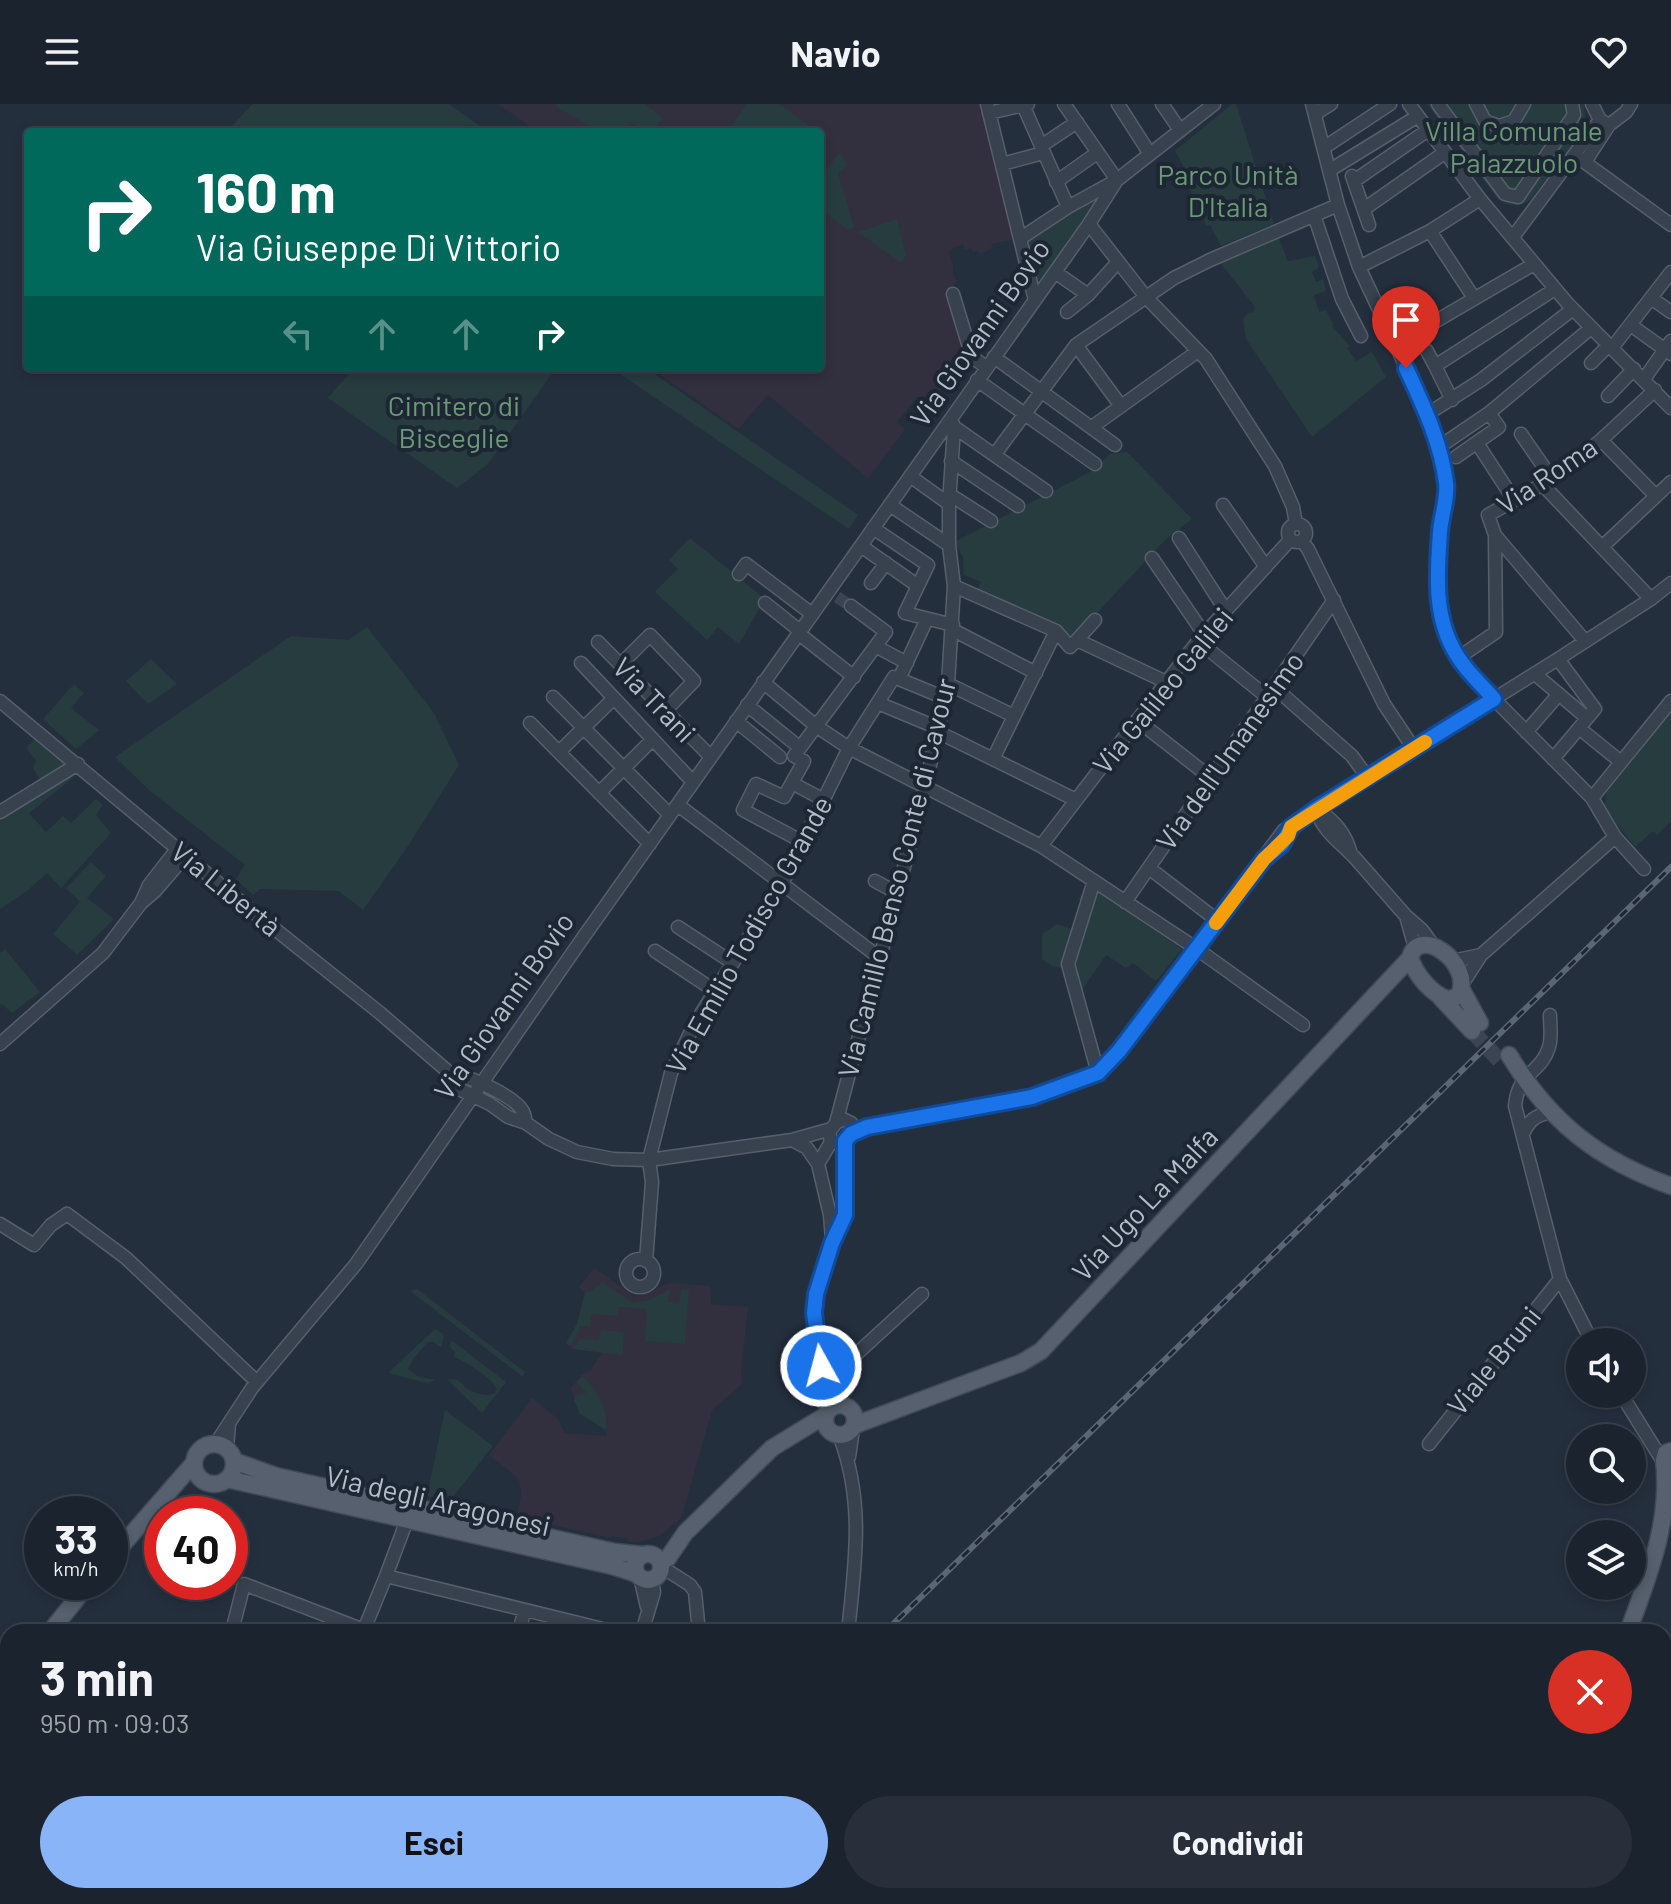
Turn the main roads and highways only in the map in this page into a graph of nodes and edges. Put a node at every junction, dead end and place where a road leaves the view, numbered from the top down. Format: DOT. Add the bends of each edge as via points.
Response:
graph roads {
  1 [pos="1412,953"];
  2 [pos="1391,978"];
  3 [pos="1421,979"];
  4 [pos="1463,987"];
  5 [pos="1441,998"];
  6 [pos="1505,1059"];
  7 [pos="1671,1186"];
  8 [pos="899,1410"];
  9 [pos="838,1424"];
  10 [pos="226,1451"];
  11 [pos="1667,1457"];
  12 [pos="193,1464"];
  13 [pos="227,1479"];
  14 [pos="201,1480"];
  15 [pos="166,1496"];
  16 [pos="173,1496"];
  17 [pos="1669,1506"];
  18 [pos="410,1514"];
  19 [pos="144,1521"];
  20 [pos="1671,1528"];
  21 [pos="128,1539"];
  22 [pos="1658,1550"];
  23 [pos="650,1568"];
  24 [pos="76,1600"];
  25 [pos="56,1624"];
  26 [pos="1631,1624"];
  1 -- 2 [label="main road, Via Ugo La Malfa"];
  1 -- 3 [label="main road"];
  1 -- 4 [label="main road" via="1424,944 1433,945 1461,970"];
  2 -- 3 [label="main road"];
  2 -- 8 [label="main road, Via Ugo La Malfa" via="1041,1351"];
  3 -- 5 [label="main road"];
  4 -- 5 [label="main road" via="1455,999"];
  4 -- 5 [label="main road" via="1476,1027"];
  6 -- 7 [label="main road" via="1550,1112 1597,1152"];
  8 -- 9 [label="main road, Via Ugo La Malfa"];
  8 -- 9 [label="main road" via="847,1407 854,1414"];
  9 -- 23 [label="main road, Via Ugo La Malfa" via="794,1434 772,1448 685,1533 668,1558"];
  10 -- 12 [label="main road" via="203,1446"];
  10 -- 13 [label="main road, Via Giovanni Bovio" via="234,1468"];
  10 -- 18 [label="main road, Via degli Aragonesi" via="276,1476"];
  11 -- 17 [label="main road"];
  12 -- 14 [label="main road"];
  12 -- 15 [label="main road"];
  13 -- 14 [label="main road" via="214,1484"];
  13 -- 18 [label="main road, Via degli Aragonesi"];
  14 -- 16 [label="main road"];
  17 -- 22 [label="main road"];
  18 -- 23 [label="main road, Via degli Aragonesi" via="615,1552"];
  19 -- 21 [label="main road"];
  20 -- 22 [label="main road"];
  22 -- 26 [label="main road"];
  24 -- 25 [label="main road"];
}
